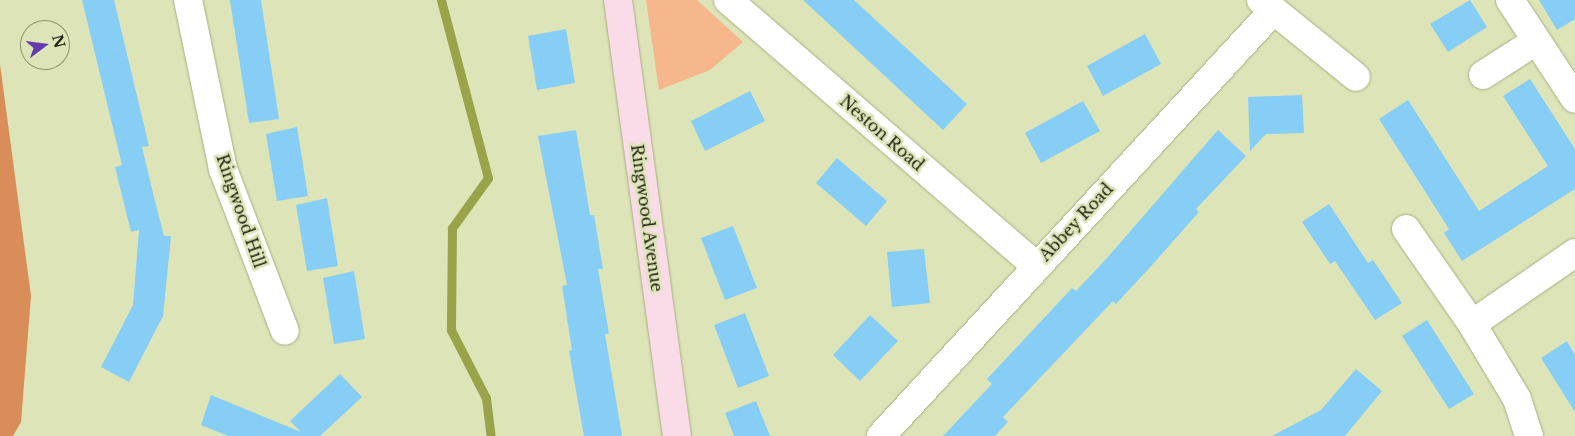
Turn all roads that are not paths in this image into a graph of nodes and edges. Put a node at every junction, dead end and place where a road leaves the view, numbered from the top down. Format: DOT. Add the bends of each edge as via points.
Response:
graph roads {
  1 [pos="188,0"];
  2 [pos="618,0"];
  3 [pos="728,0"];
  4 [pos="1510,0"];
  5 [pos="1267,5"];
  6 [pos="1536,41"];
  7 [pos="1482,75"];
  8 [pos="1356,77"];
  9 [pos="1575,99"];
  10 [pos="1406,230"];
  11 [pos="1575,253"];
  12 [pos="1036,266"];
  13 [pos="1472,324"];
  14 [pos="285,331"];
  15 [pos="677,436"];
  16 [pos="881,436"];
  17 [pos="1529,436"];
  1 -- 14 [label="street, Ringwood Hill" via="223,169"];
  2 -- 15 [label="street, Ringwood Avenue"];
  3 -- 12 [label="street, Neston Road"];
  4 -- 6 [label="street"];
  5 -- 8 [label="street"];
  5 -- 12 [label="street, Abbey Road"];
  6 -- 7 [label="street"];
  6 -- 9 [label="street"];
  10 -- 13 [label="street"];
  11 -- 13 [label="street"];
  12 -- 16 [label="street, Abbey Road"];
  13 -- 17 [label="street" via="1517,400"];
}
